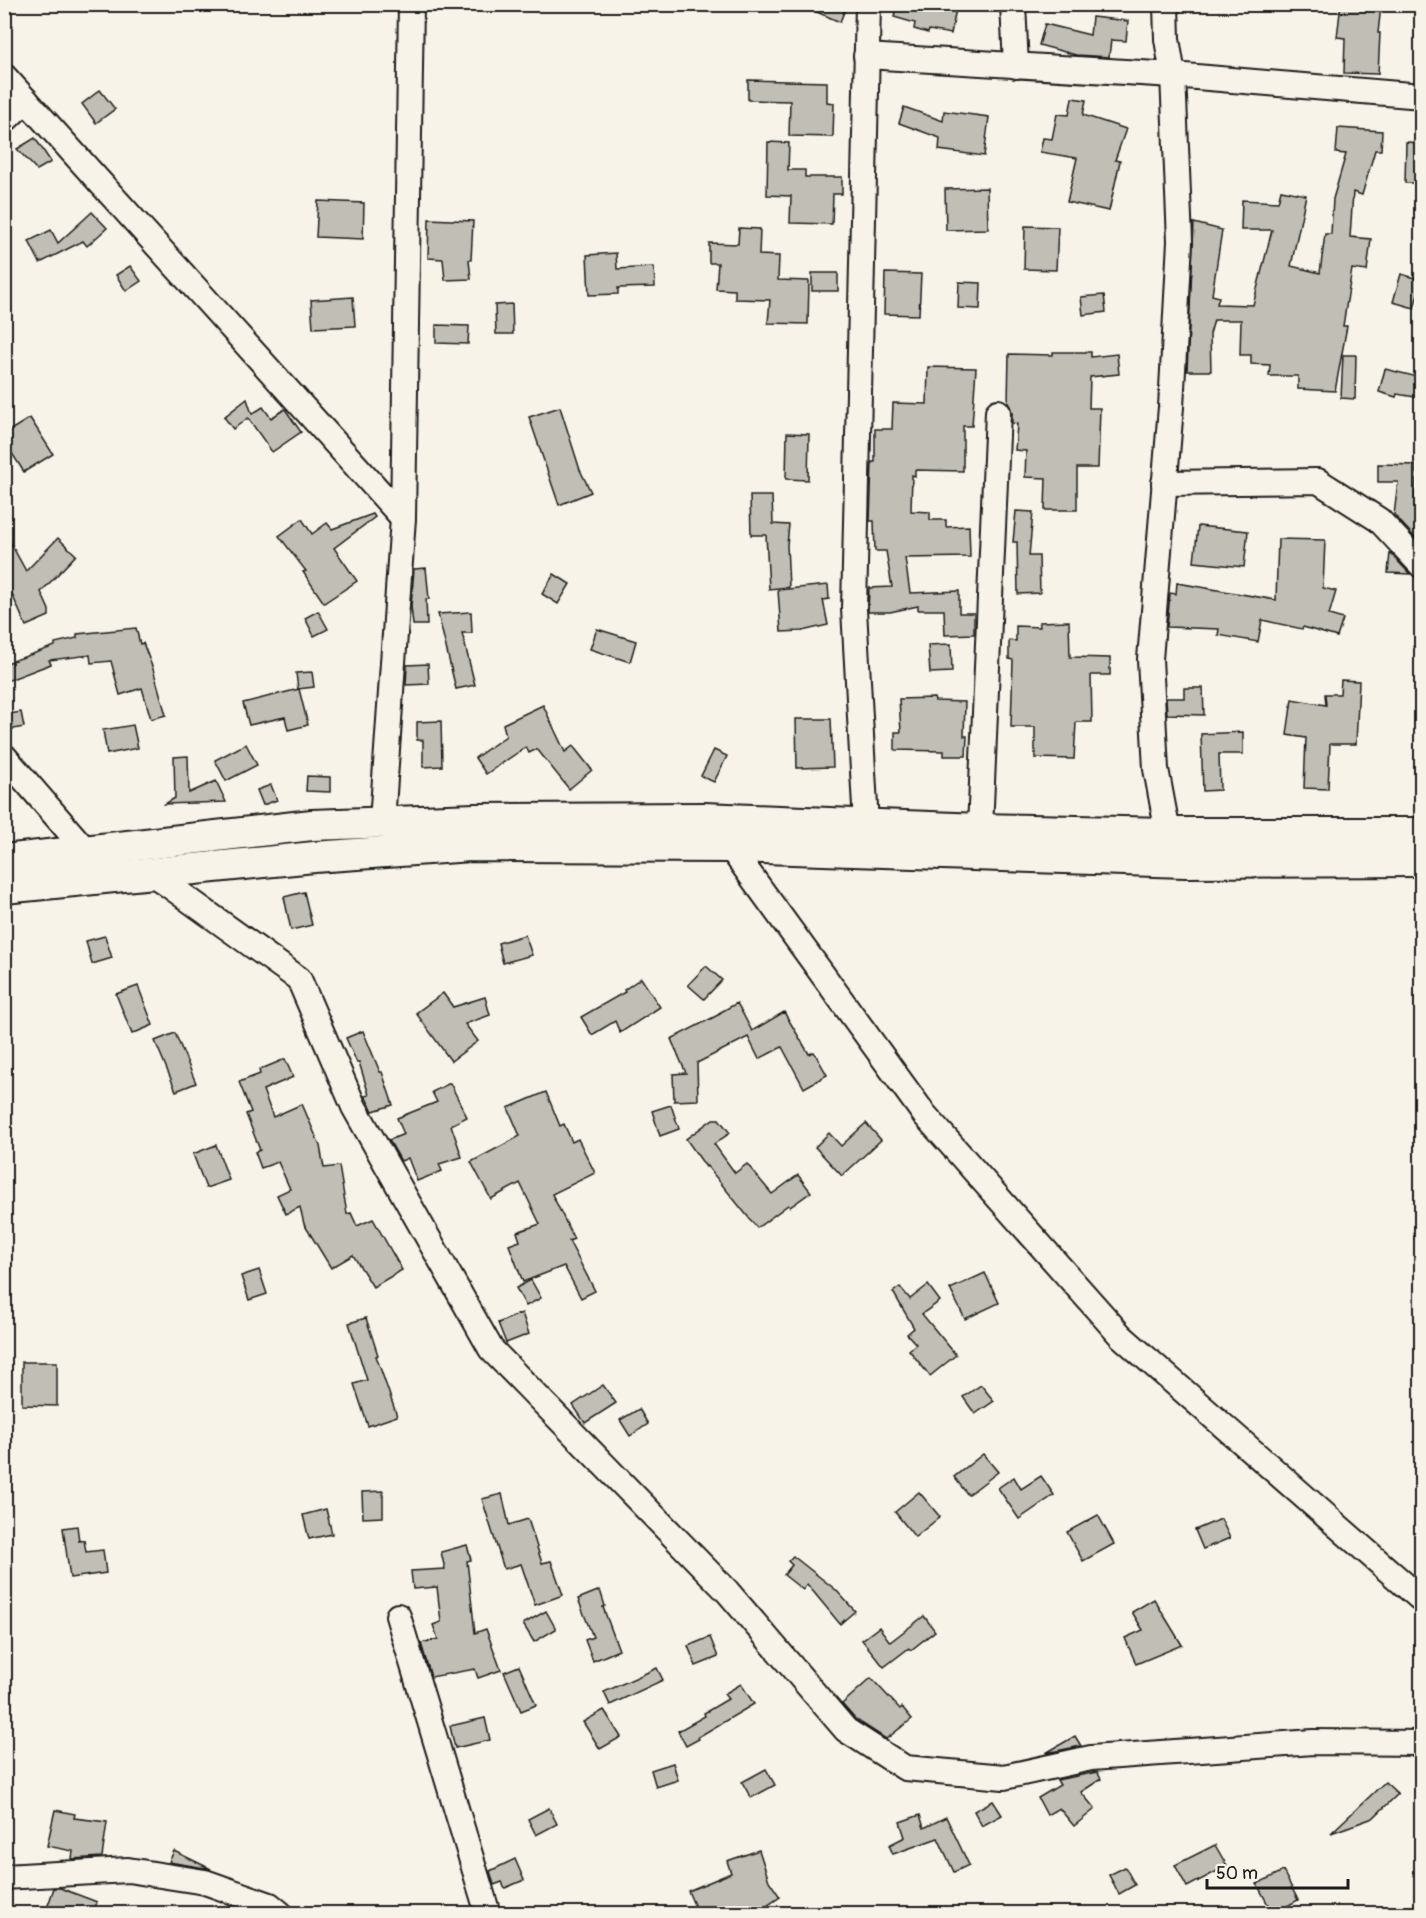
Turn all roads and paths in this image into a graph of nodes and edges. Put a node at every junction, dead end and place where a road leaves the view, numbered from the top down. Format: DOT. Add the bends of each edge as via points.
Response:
graph roads {
  1 [pos="411,4"];
  2 [pos="868,4"];
  3 [pos="1013,4"];
  4 [pos="1166,4"];
  5 [pos="867,56"];
  6 [pos="1016,66"];
  7 [pos="1173,75"];
  8 [pos="4,76"];
  9 [pos="1422,96"];
  10 [pos="26,100"];
  11 [pos="4,121"];
  12 [pos="998,412"];
  13 [pos="1164,483"];
  14 [pos="403,518"];
  15 [pos="1422,566"];
  16 [pos="4,756"];
  17 [pos="382,822"];
  18 [pos="866,825"];
  19 [pos="980,829"];
  20 [pos="1168,833"];
  21 [pos="1422,833"];
  22 [pos="730,847"];
  23 [pos="87,852"];
  24 [pos="4,860"];
  25 [pos="1422,861"];
  26 [pos="1186,862"];
  27 [pos="153,874"];
  28 [pos="4,888"];
  29 [pos="1422,1600"];
  30 [pos="398,1616"];
  31 [pos="1422,1743"];
  32 [pos="4,1877"];
  33 [pos="281,1914"];
  34 [pos="488,1914"];
  1 -- 14 [label="street"];
  2 -- 5 [label="street"];
  3 -- 6 [label="street"];
  4 -- 7 [label="street"];
  5 -- 6 [label="street"];
  5 -- 18 [label="street" via="854,609"];
  6 -- 7 [label="street"];
  7 -- 9 [label="street"];
  7 -- 13 [label="street" via="1180,242"];
  8 -- 10 [label="street"];
  10 -- 11 [label="street"];
  10 -- 14 [label="street"];
  12 -- 19 [label="street"];
  13 -- 15 [label="street" via="1318,481 1379,520"];
  13 -- 20 [label="street" via="1150,659 1156,769"];
  14 -- 17 [label="street"];
  16 -- 23 [label="street"];
  17 -- 18 [label="main road" via="704,818"];
  17 -- 23 [label="main road" via="312,825"];
  18 -- 19 [label="main road"];
  19 -- 20 [label="main road"];
  20 -- 21 [label="main road"];
  20 -- 26 [label="street"];
  22 -- 26 [label="main road"];
  22 -- 27 [label="main road" via="471,846"];
  22 -- 29 [label="street" via="924,1114 1121,1336"];
  23 -- 24 [label="main road"];
  25 -- 26 [label="main road"];
  27 -- 28 [label="main road"];
  27 -- 31 [label="street" via="299,979 354,1107 491,1349 727,1590 846,1730 905,1768 1004,1777 1091,1758 1313,1742"];
  30 -- 34 [label="street"];
  32 -- 33 [label="street" via="128,1870 205,1882 270,1905"];
}
